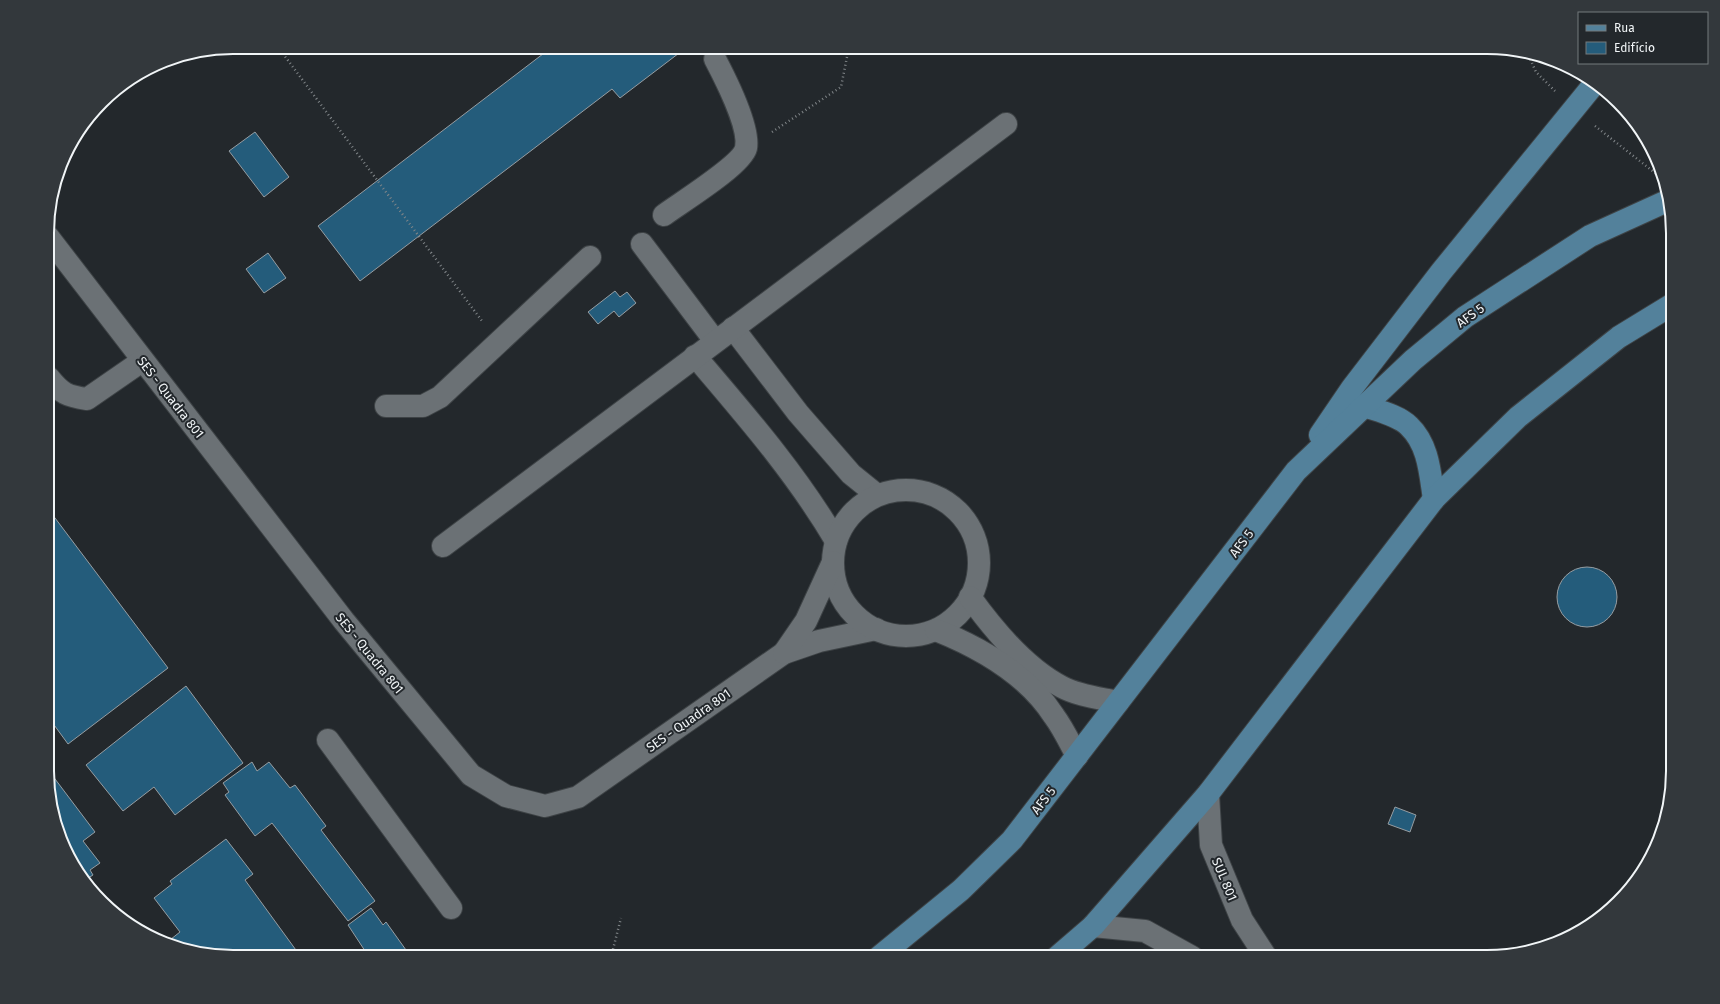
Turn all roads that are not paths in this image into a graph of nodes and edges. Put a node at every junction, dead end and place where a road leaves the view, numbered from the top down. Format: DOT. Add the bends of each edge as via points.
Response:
graph roads {
  1 [pos="715,59"];
  2 [pos="1591,88"];
  3 [pos="1006,124"];
  4 [pos="1663,202"];
  5 [pos="664,215"];
  6 [pos="642,244"];
  7 [pos="54,245"];
  8 [pos="590,257"];
  9 [pos="1666,308"];
  10 [pos="733,328"];
  11 [pos="715,341"];
  12 [pos="695,356"];
  13 [pos="142,361"];
  14 [pos="54,385"];
  15 [pos="386,406"];
  16 [pos="1364,406"];
  17 [pos="1296,471"];
  18 [pos="877,495"];
  19 [pos="1434,499"];
  20 [pos="443,546"];
  21 [pos="834,552"];
  22 [pos="970,597"];
  23 [pos="876,629"];
  24 [pos="936,630"];
  25 [pos="784,654"];
  26 [pos="1025,671"];
  27 [pos="1118,702"];
  28 [pos="328,740"];
  29 [pos="1077,756"];
  30 [pos="1208,794"];
  31 [pos="451,908"];
  32 [pos="1093,926"];
  33 [pos="888,950"];
  34 [pos="1065,950"];
  35 [pos="1180,950"];
  36 [pos="1261,950"];
  1 -- 5 [label="street" via="729,87 746,134 746,149 736,163"];
  2 -- 17 [label="main road" via="1440,272 1352,388"];
  3 -- 10 [label="street"];
  4 -- 16 [label="main road, AFS 5" via="1590,236 1465,317 1413,360"];
  6 -- 11 [label="street"];
  7 -- 13 [label="street, SES - Quadra 801"];
  8 -- 15 [label="street" via="440,397 422,406"];
  9 -- 19 [label="main road" via="1619,337 1518,417"];
  10 -- 11 [label="street"];
  10 -- 18 [label="street" via="798,413 846,468"];
  11 -- 12 [label="street"];
  12 -- 20 [label="street"];
  12 -- 21 [label="street" via="773,448 815,504"];
  13 -- 14 [label="street" via="87,399 68,396"];
  13 -- 25 [label="street, SES - Quadra 801" via="344,622 471,775 506,796 545,806 578,797"];
  16 -- 17 [label="main road, AFS 5"];
  16 -- 19 [label="main road" via="1390,415 1409,426 1422,444 1429,463"];
  17 -- 27 [label="main road, AFS 5"];
  18 -- 21 [label="street, SES - Quadra 801" via="859,506 845,522"];
  18 -- 22 [label="street, SES - Quadra 801" via="898,489 922,490 945,499 963,515 976,537 980,560 977,585"];
  19 -- 30 [label="main road"];
  21 -- 23 [label="street" via="836,586 847,607 864,623"];
  21 -- 25 [label="street, SES - Quadra 801" via="806,621"];
  22 -- 24 [label="street, SES - Quadra 801" via="949,622"];
  22 -- 26 [label="street"];
  23 -- 24 [label="street" via="907,637"];
  23 -- 25 [label="street, SES - Quadra 801" via="819,641"];
  24 -- 26 [label="street" via="962,640 994,659"];
  26 -- 27 [label="street" via="1081,694"];
  26 -- 29 [label="street" via="1031,687 1054,715"];
  27 -- 29 [label="main road, AFS 5"];
  28 -- 31 [label="street"];
  29 -- 33 [label="main road, AFS 5" via="1012,840 961,890"];
  30 -- 32 [label="main road"];
  30 -- 36 [label="street, SUL 801" via="1211,845 1242,920"];
  32 -- 34 [label="main road"];
  32 -- 35 [label="street" via="1146,931"];
}
